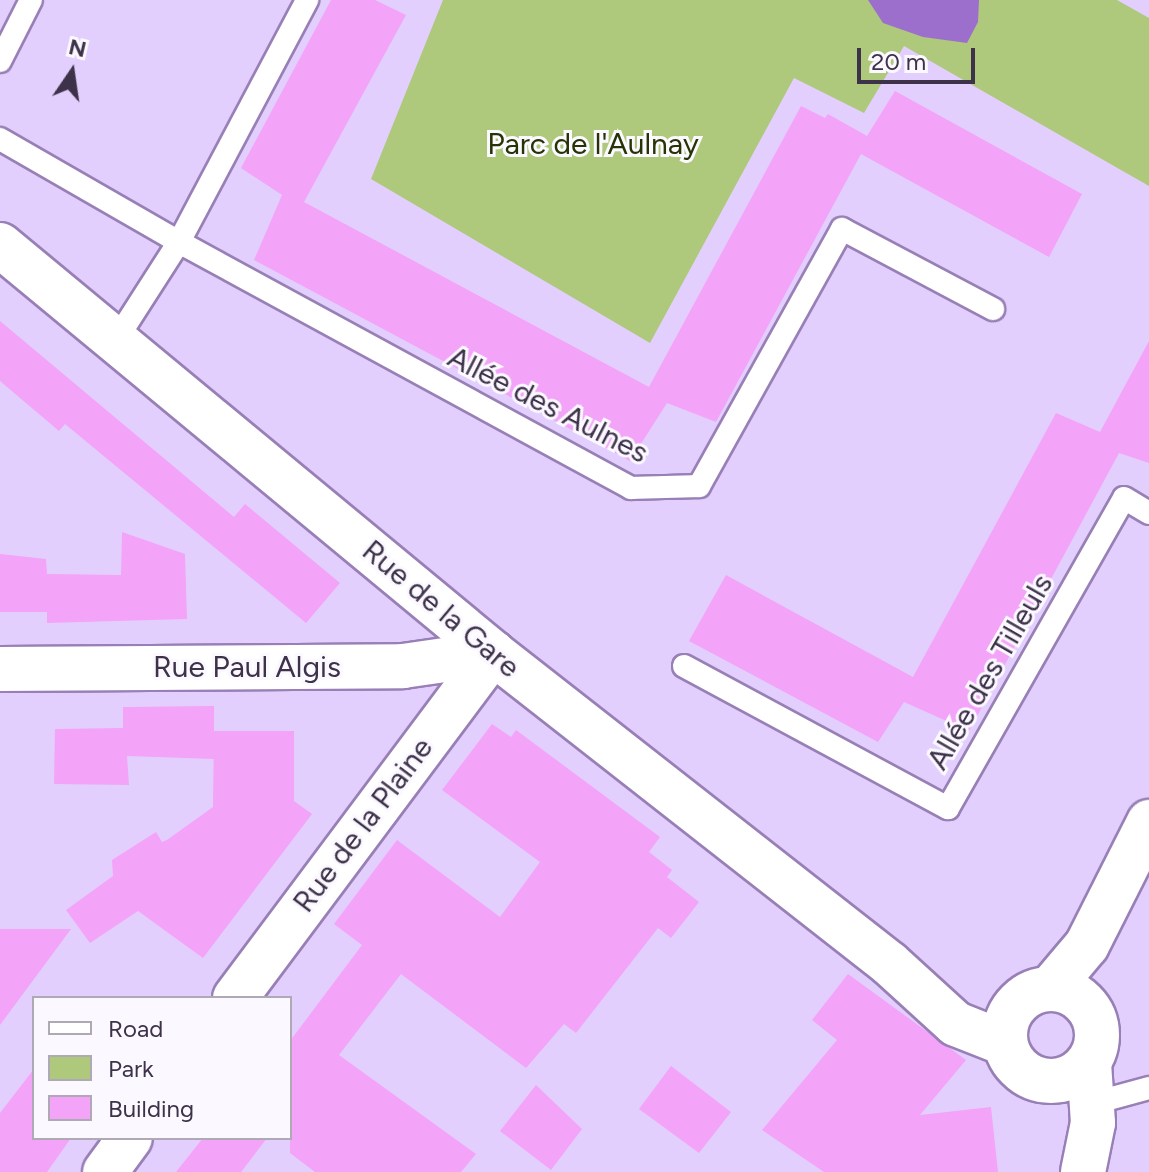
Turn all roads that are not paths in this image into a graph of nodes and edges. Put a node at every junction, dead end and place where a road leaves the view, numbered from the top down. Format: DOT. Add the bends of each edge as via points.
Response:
graph roads {
  1 [pos="31,0"];
  2 [pos="307,0"];
  3 [pos="0,61"];
  4 [pos="0,139"];
  5 [pos="179,242"];
  6 [pos="0,245"];
  7 [pos="993,309"];
  8 [pos="116,340"];
  9 [pos="1149,513"];
  10 [pos="493,653"];
  11 [pos="684,666"];
  12 [pos="0,669"];
  13 [pos="1141,841"];
  14 [pos="890,964"];
  15 [pos="236,996"];
  16 [pos="1054,998"];
  17 [pos="1004,1043"];
  18 [pos="1079,1082"];
  19 [pos="1149,1088"];
  20 [pos="129,1140"];
  21 [pos="105,1172"];
  22 [pos="1082,1172"];
  1 -- 3 [label="lane"];
  2 -- 5 [label="lane"];
  4 -- 5 [label="lane, Allée des Aulnes"];
  5 -- 7 [label="lane, Allée des Aulnes" via="631,488 699,486 842,229"];
  5 -- 8 [label="lane"];
  6 -- 8 [label="street, Rue de la Gare"];
  8 -- 10 [label="street, Rue de la Gare"];
  9 -- 11 [label="lane, Allée des Tilleuls" via="1124,498 948,808"];
  10 -- 12 [label="street, Rue Paul Algis" via="403,666"];
  10 -- 14 [label="street, Rue de la Gare"];
  10 -- 15 [label="street, Rue de la Plaine"];
  13 -- 16 [label="street" via="1115,940"];
  14 -- 16 [label="street, Rue de la Gare" via="955,994 983,1000"];
  14 -- 17 [label="street, Rue de la Gare" via="956,1024"];
  16 -- 17 [label="street" via="1008,1017"];
  16 -- 18 [label="street" via="1097,1034"];
  17 -- 18 [label="street" via="1016,1067"];
  18 -- 19 [label="lane"];
  18 -- 22 [label="street"];
  20 -- 21 [label="street"];
}
